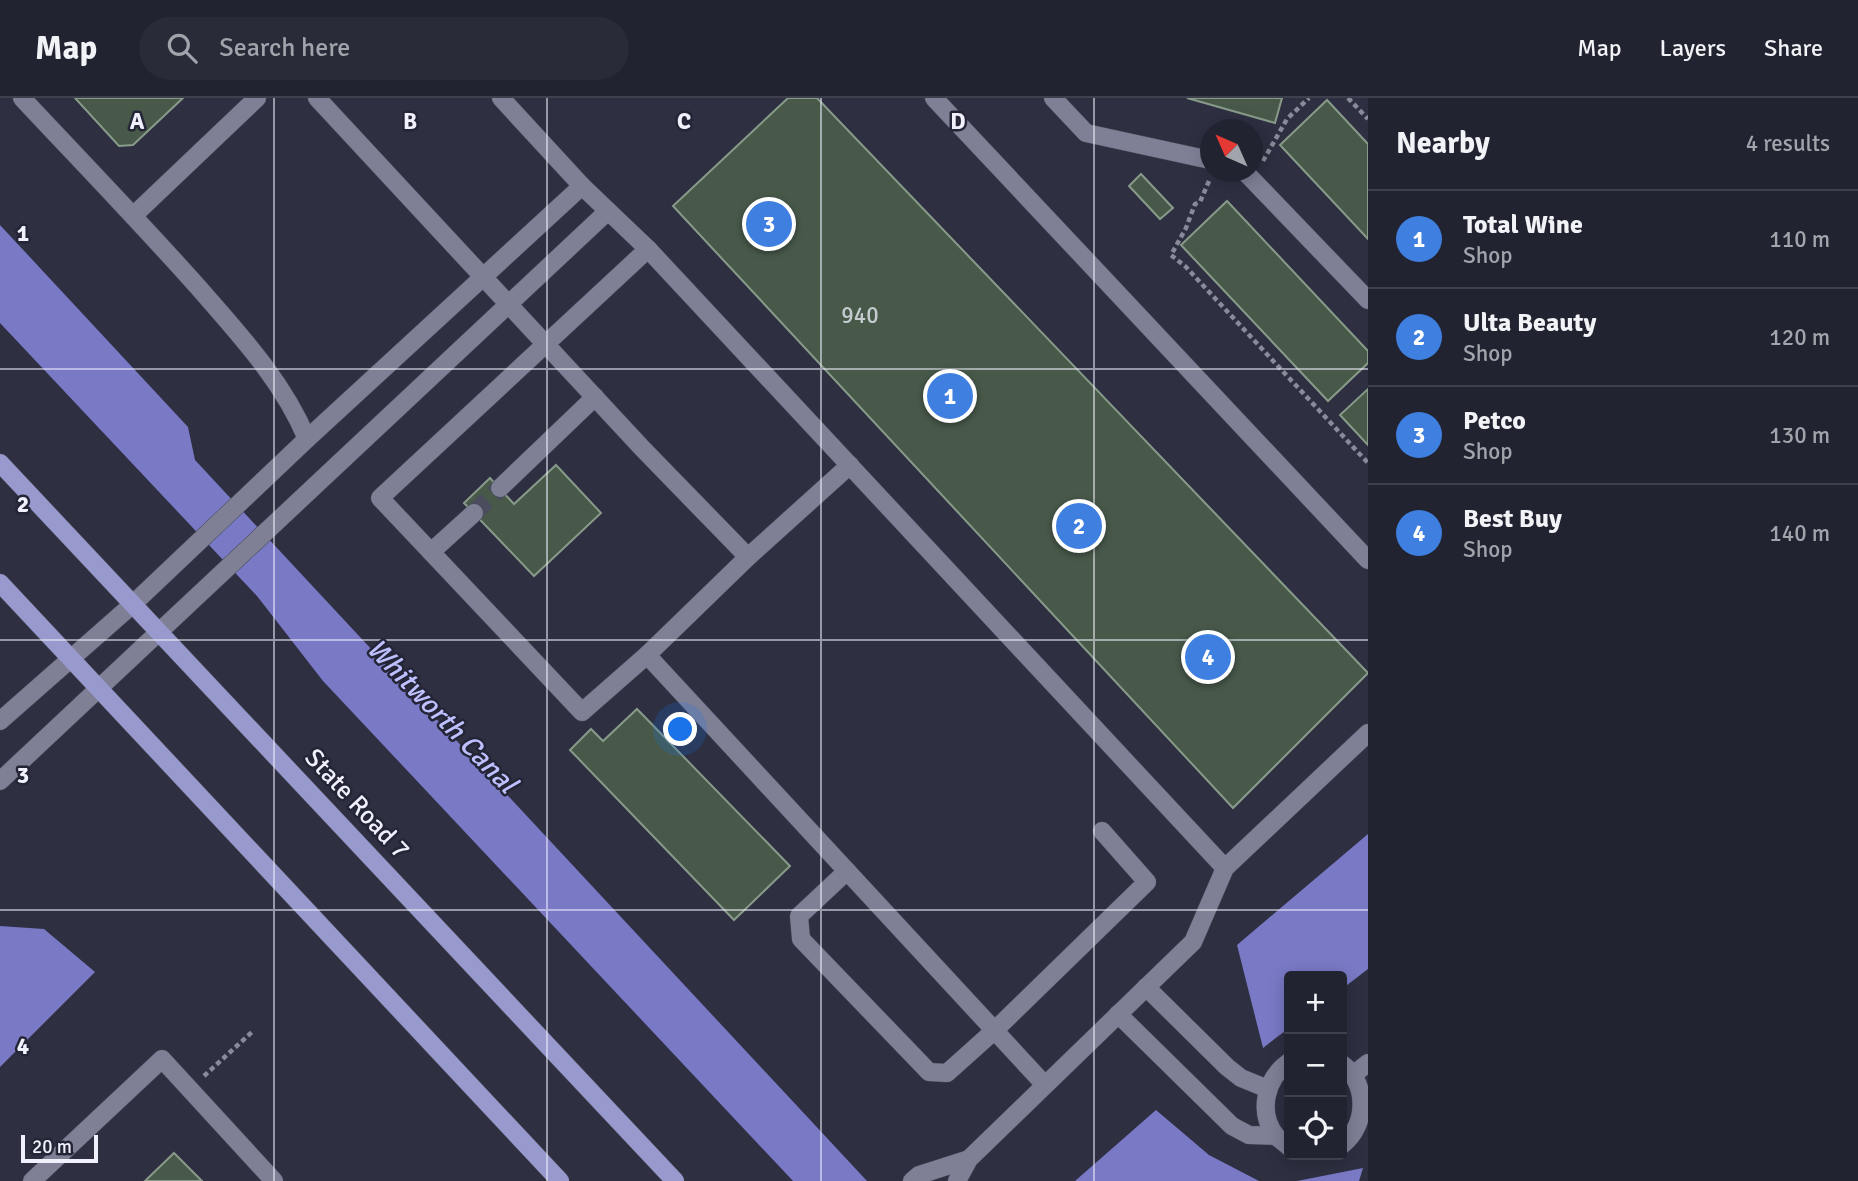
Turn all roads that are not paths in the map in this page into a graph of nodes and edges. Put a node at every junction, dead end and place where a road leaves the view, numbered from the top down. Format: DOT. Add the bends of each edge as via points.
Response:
graph roads {
  1 [pos="22,98"];
  2 [pos="257,98"];
  3 [pos="317,98"];
  4 [pos="501,98"];
  5 [pos="934,98"];
  6 [pos="1053,98"];
  7 [pos="1200,166"];
  8 [pos="1255,182"];
  9 [pos="582,186"];
  10 [pos="608,211"];
  11 [pos="133,216"];
  12 [pos="648,249"];
  13 [pos="483,277"];
  14 [pos="1368,300"];
  15 [pos="509,305"];
  16 [pos="545,344"];
  17 [pos="596,397"];
  18 [pos="307,439"];
  19 [pos="0,463"];
  20 [pos="850,465"];
  21 [pos="500,488"];
  22 [pos="474,513"];
  23 [pos="432,552"];
  24 [pos="748,557"];
  25 [pos="1368,559"];
  26 [pos="0,583"];
  27 [pos="133,604"];
  28 [pos="159,632"];
  29 [pos="647,655"];
  30 [pos="71,658"];
  31 [pos="99,688"];
  32 [pos="0,720"];
  33 [pos="1368,733"];
  34 [pos="0,781"];
  35 [pos="1102,831"];
  36 [pos="1225,868"];
  37 [pos="847,871"];
  38 [pos="1146,988"];
  39 [pos="1118,1014"];
  40 [pos="995,1030"];
  41 [pos="1284,1066"];
  42 [pos="1354,1067"];
  43 [pos="1045,1085"];
  44 [pos="1268,1089"];
  45 [pos="1283,1141"];
  46 [pos="1347,1141"];
  47 [pos="969,1159"];
  48 [pos="32,1181"];
  49 [pos="274,1181"];
  50 [pos="560,1181"];
  51 [pos="675,1181"];
  52 [pos="912,1181"];
  53 [pos="957,1181"];
  1 -- 11 [label="street"];
  2 -- 11 [label="street"];
  3 -- 13 [label="street"];
  4 -- 9 [label="street"];
  5 -- 25 [label="street"];
  6 -- 7 [label="street" via="1086,133"];
  8 -- 14 [label="street"];
  9 -- 10 [label="street"];
  9 -- 13 [label="street"];
  10 -- 12 [label="street"];
  10 -- 15 [label="street"];
  11 -- 18 [label="street" via="277,382"];
  12 -- 16 [label="street"];
  12 -- 20 [label="street"];
  13 -- 15 [label="street"];
  13 -- 18 [label="street"];
  15 -- 16 [label="street"];
  15 -- 28 [label="street"];
  16 -- 17 [label="street"];
  16 -- 23 [label="street" via="380,498"];
  17 -- 21 [label="street"];
  17 -- 24 [label="street"];
  18 -- 27 [label="street"];
  19 -- 27 [label="main road, State Road 7"];
  20 -- 24 [label="street"];
  20 -- 36 [label="street"];
  22 -- 23 [label="street"];
  23 -- 29 [label="street" via="582,712"];
  24 -- 29 [label="street"];
  26 -- 30 [label="main road"];
  27 -- 28 [label="main road, State Road 7"];
  27 -- 30 [label="street"];
  28 -- 31 [label="street"];
  28 -- 51 [label="main road, State Road 7"];
  29 -- 37 [label="street"];
  30 -- 31 [label="main road"];
  30 -- 32 [label="street"];
  31 -- 34 [label="street"];
  31 -- 50 [label="main road"];
  33 -- 36 [label="street"];
  35 -- 40 [label="street" via="1147,883"];
  36 -- 38 [label="street" via="1193,942"];
  37 -- 40 [label="street"];
  37 -- 40 [label="street" via="799,916 801,939 929,1072 947,1073"];
  38 -- 39 [label="street"];
  38 -- 44 [label="street" via="1227,1067"];
  39 -- 43 [label="street"];
  39 -- 45 [label="street" via="1232,1126 1249,1135"];
  40 -- 43 [label="street"];
  41 -- 44 [label="street"];
  42 -- 46 [label="street" via="1364,1112"];
  43 -- 47 [label="street"];
  44 -- 45 [label="street" via="1268,1122"];
  47 -- 52 [label="street"];
  47 -- 53 [label="street"];
  48 -- 49 [label="street" via="162,1059"];
}
